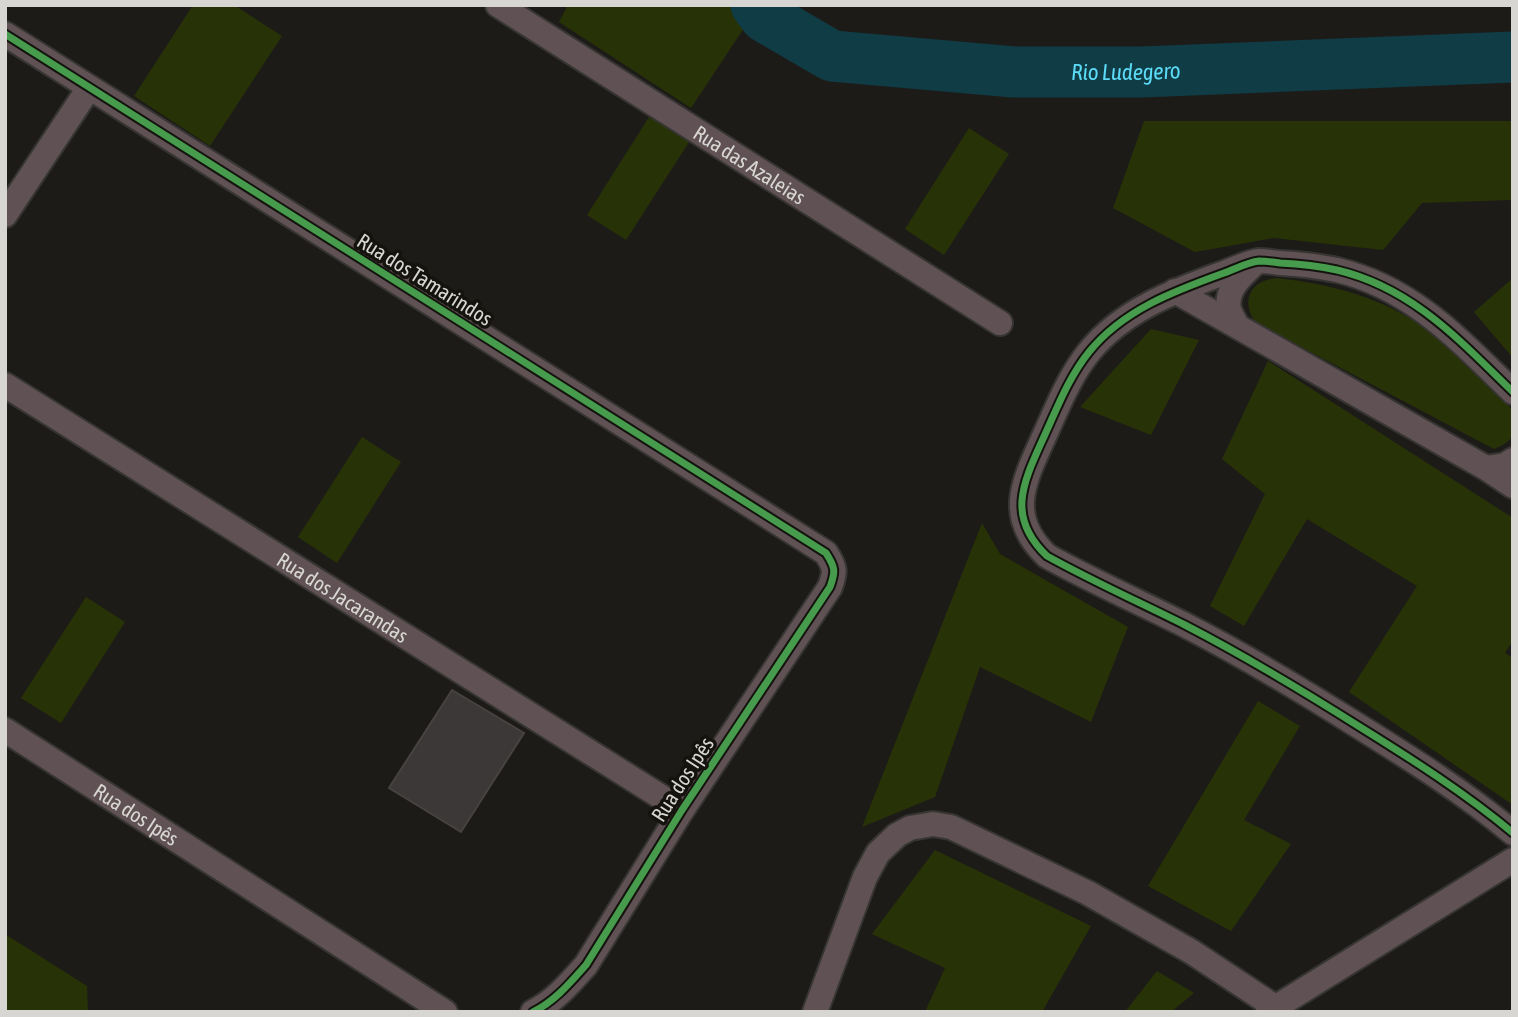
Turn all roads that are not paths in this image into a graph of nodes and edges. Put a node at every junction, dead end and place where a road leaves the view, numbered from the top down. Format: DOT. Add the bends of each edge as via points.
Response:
graph roads {
  1 [pos="498,5"];
  2 [pos="5,34"];
  3 [pos="89,88"];
  4 [pos="5,215"];
  5 [pos="1258,261"];
  6 [pos="1175,291"];
  7 [pos="1000,323"];
  8 [pos="1237,326"];
  9 [pos="5,385"];
  10 [pos="1513,393"];
  11 [pos="1513,460"];
  12 [pos="1486,468"];
  13 [pos="1513,486"];
  14 [pos="826,553"];
  15 [pos="5,730"];
  16 [pos="682,810"];
  17 [pos="1513,833"];
  18 [pos="1513,860"];
  19 [pos="1271,1010"];
  20 [pos="444,1012"];
  21 [pos="533,1012"];
  22 [pos="816,1012"];
  1 -- 7 [label="street, Rua das Azaleias"];
  2 -- 3 [label="street, Rua dos Tamarindos"];
  3 -- 4 [label="street"];
  3 -- 14 [label="street, Rua dos Tamarindos"];
  5 -- 6 [label="street"];
  5 -- 8 [label="street" via="1235,283 1231,295 1229,308"];
  5 -- 10 [label="street" via="1340,271 1408,299 1443,325"];
  6 -- 8 [label="street"];
  6 -- 17 [label="street" via="1109,331 1088,353 1066,390 1026,478 1024,524 1035,544 1047,556 1185,625 1311,696 1439,777"];
  8 -- 12 [label="street"];
  9 -- 16 [label="street, Rua dos Jacarandas"];
  11 -- 12 [label="street"];
  12 -- 13 [label="street"];
  14 -- 16 [label="street, Rua dos Ipês" via="834,565 830,587"];
  15 -- 20 [label="street, Rua dos Ipês"];
  16 -- 21 [label="street, Rua dos Ipês" via="586,965 566,988"];
  18 -- 19 [label="street"];
  19 -- 22 [label="street" via="1192,952 1088,893 951,827 933,824 910,828 878,853"];
}
